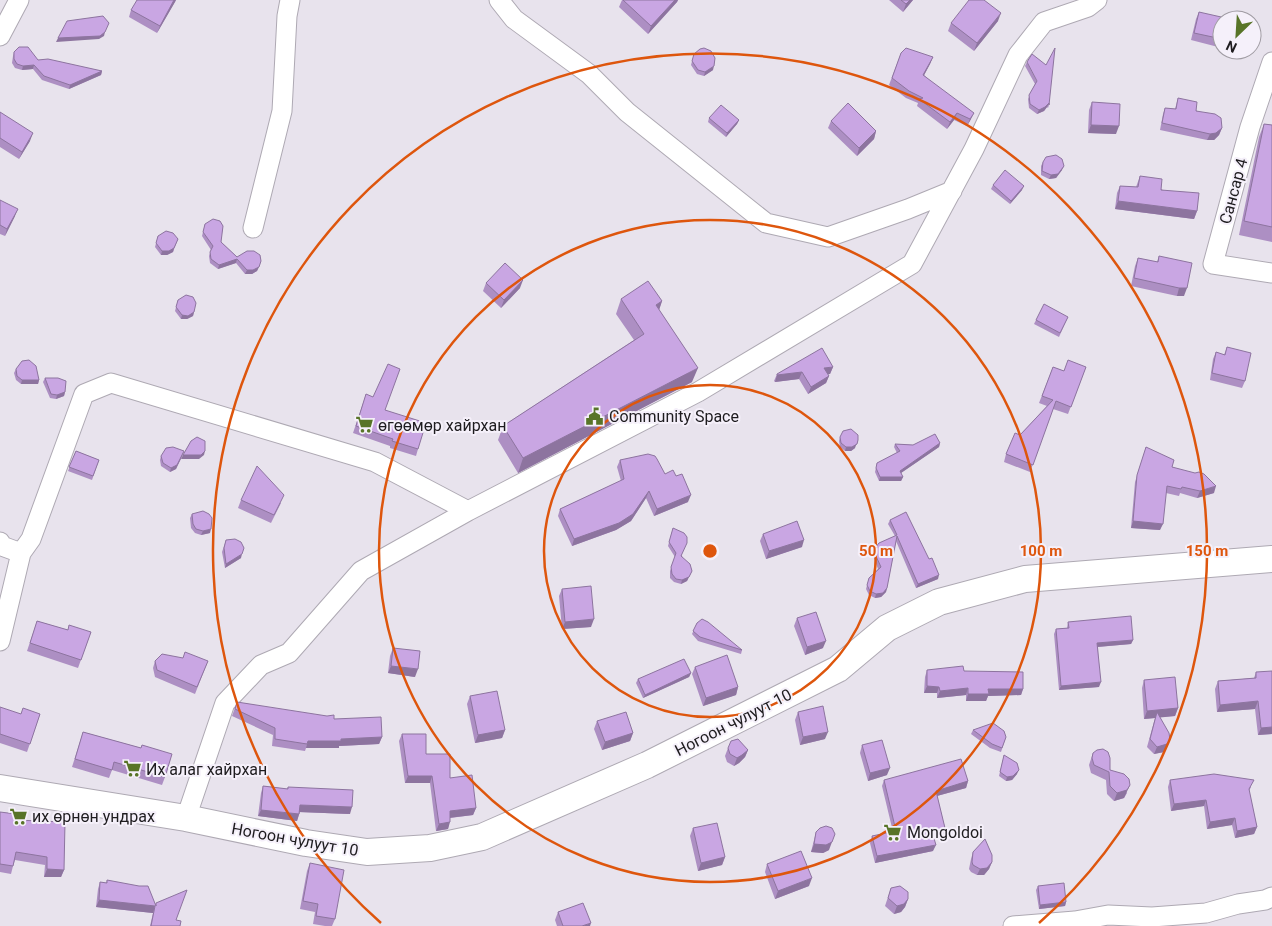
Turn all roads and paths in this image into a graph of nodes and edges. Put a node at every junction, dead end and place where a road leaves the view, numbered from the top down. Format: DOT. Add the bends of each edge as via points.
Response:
graph roads {
  1 [pos="20,0"];
  2 [pos="290,0"];
  3 [pos="499,0"];
  4 [pos="1097,0"];
  5 [pos="0,36"];
  6 [pos="1272,62"];
  7 [pos="952,190"];
  8 [pos="253,228"];
  9 [pos="1272,273"];
  10 [pos="468,511"];
  11 [pos="0,542"];
  12 [pos="21,553"];
  13 [pos="1272,559"];
  14 [pos="0,641"];
  15 [pos="0,788"];
  16 [pos="186,818"];
  17 [pos="1272,897"];
  18 [pos="1013,926"];
  1 -- 5 [label="street"];
  2 -- 8 [label="street" via="282,111"];
  3 -- 7 [label="street" via="514,19 589,74 626,112 766,223 828,237"];
  4 -- 7 [label="street" via="1088,7 1044,22 1018,55"];
  6 -- 9 [label="street, Сансар 4" via="1250,127 1213,264"];
  7 -- 10 [label="street" via="912,264 698,392"];
  10 -- 12 [label="street" via="375,462 111,383 84,394 31,539"];
  10 -- 16 [label="street" via="361,571 288,653 261,665 225,703"];
  11 -- 12 [label="street" via="2,546"];
  12 -- 14 [label="street"];
  13 -- 16 [label="street, Ногоон чулуут 10" via="1025,579 940,602 888,628 838,669 647,765 482,837 430,848 367,852"];
  15 -- 16 [label="street, Ногоон чулуут 10"];
  17 -- 18 [label="street" via="1206,913 1152,917 1108,915"];
}
